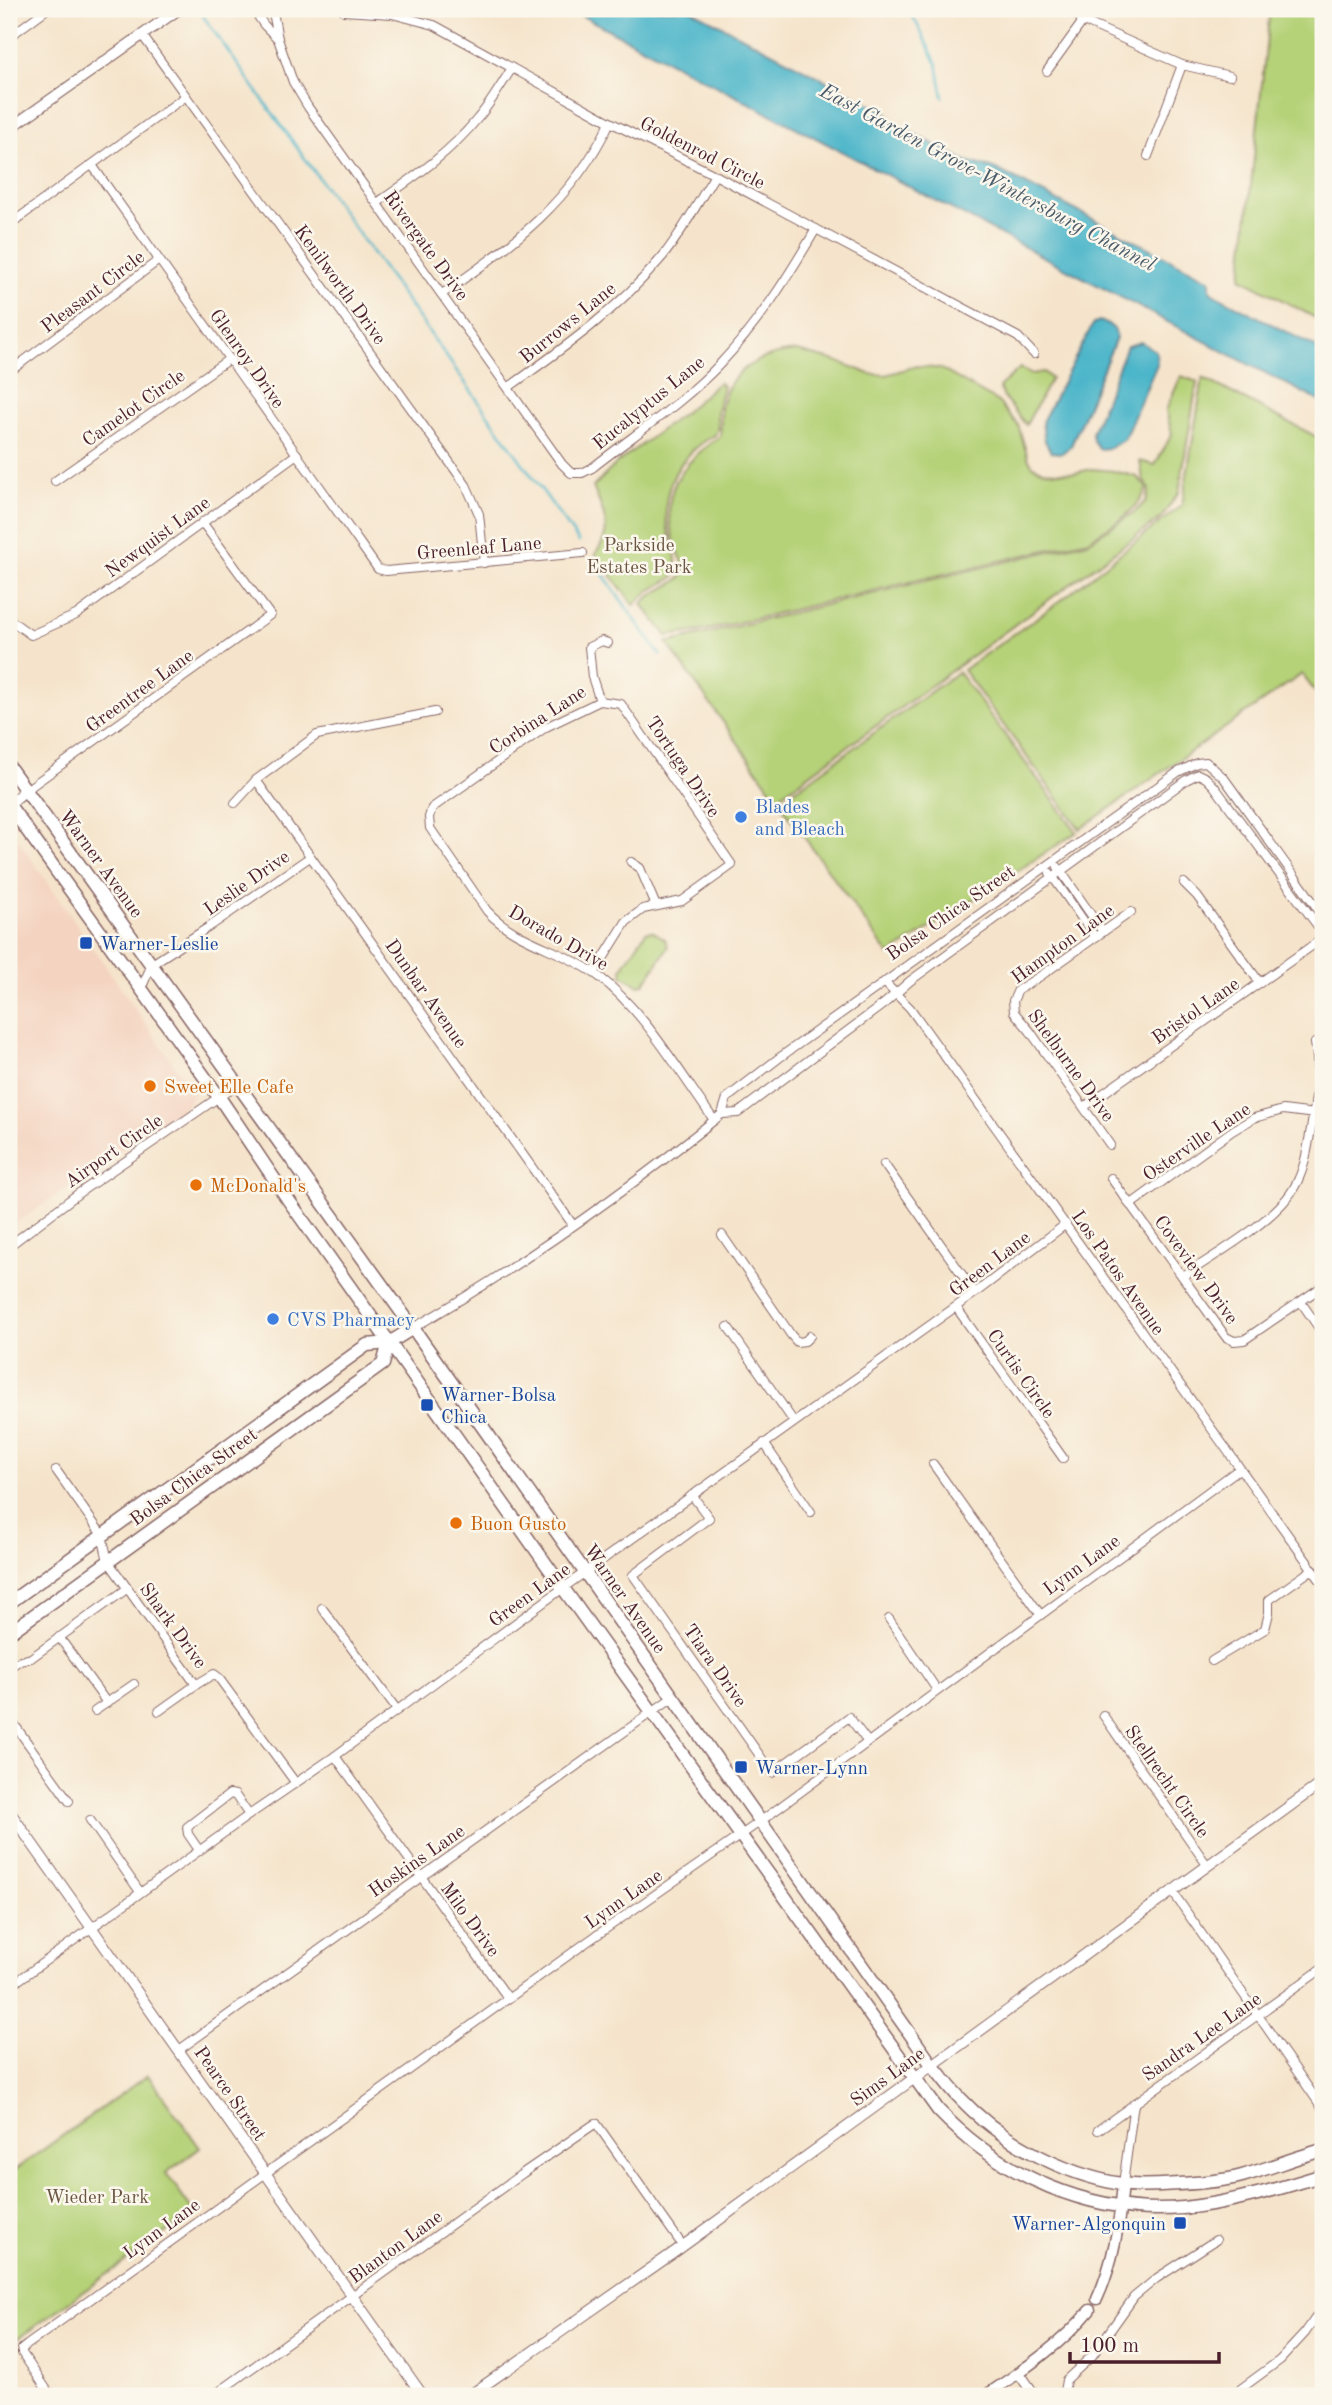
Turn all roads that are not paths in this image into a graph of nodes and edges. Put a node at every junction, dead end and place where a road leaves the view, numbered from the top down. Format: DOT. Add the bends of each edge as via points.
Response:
graph roads {
  1 [pos="47,9"];
  2 [pos="179,9"];
  3 [pos="253,9"];
  4 [pos="269,9"];
  5 [pos="1071,9"];
  6 [pos="344,11"];
  7 [pos="1083,21"];
  8 [pos="142,35"];
  9 [pos="9,37"];
  10 [pos="278,39"];
  11 [pos="1182,65"];
  12 [pos="512,68"];
  13 [pos="1047,71"];
  14 [pos="1230,76"];
  15 [pos="186,96"];
  16 [pos="610,122"];
  17 [pos="9,129"];
  18 [pos="1148,156"];
  19 [pos="92,165"];
  20 [pos="715,175"];
  21 [pos="377,203"];
  22 [pos="9,225"];
  23 [pos="816,229"];
  24 [pos="159,260"];
  25 [pos="442,294"];
  26 [pos="1034,354"];
  27 [pos="229,359"];
  28 [pos="9,372"];
  29 [pos="509,387"];
  30 [pos="297,454"];
  31 [pos="562,464"];
  32 [pos="55,481"];
  33 [pos="202,522"];
  34 [pos="583,554"];
  35 [pos="484,563"];
  36 [pos="379,569"];
  37 [pos="9,619"];
  38 [pos="608,643"];
  39 [pos="600,701"];
  40 [pos="435,712"];
  41 [pos="9,767"];
  42 [pos="256,779"];
  43 [pos="26,790"];
  44 [pos="236,803"];
  45 [pos="9,804"];
  46 [pos="432,808"];
  47 [pos="310,857"];
  48 [pos="631,862"];
  49 [pos="1051,864"];
  50 [pos="1061,871"];
  51 [pos="1054,877"];
  52 [pos="1184,883"];
  53 [pos="1084,904"];
  54 [pos="656,906"];
  55 [pos="1075,909"];
  56 [pos="1131,912"];
  57 [pos="1323,916"];
  58 [pos="1099,934"];
  59 [pos="1323,936"];
  60 [pos="152,964"];
  61 [pos="594,972"];
  62 [pos="884,982"];
  63 [pos="1260,983"];
  64 [pos="141,989"];
  65 [pos="896,993"];
  66 [pos="1013,1001"];
  67 [pos="1315,1043"];
  68 [pos="238,1084"];
  69 [pos="219,1097"];
  70 [pos="1084,1107"];
  71 [pos="722,1114"];
  72 [pos="1318,1114"];
  73 [pos="714,1121"];
  74 [pos="1110,1144"];
  75 [pos="884,1164"];
  76 [pos="1111,1178"];
  77 [pos="1130,1205"];
  78 [pos="1066,1224"];
  79 [pos="573,1225"];
  80 [pos="722,1235"];
  81 [pos="9,1246"];
  82 [pos="1183,1276"];
  83 [pos="1323,1286"];
  84 [pos="975,1293"];
  85 [pos="1301,1302"];
  86 [pos="956,1307"];
  87 [pos="413,1328"];
  88 [pos="728,1328"];
  89 [pos="1323,1334"];
  90 [pos="810,1336"];
  91 [pos="389,1343"];
  92 [pos="794,1422"];
  93 [pos="764,1443"];
  94 [pos="209,1458"];
  95 [pos="1063,1458"];
  96 [pos="933,1464"];
  97 [pos="1239,1469"];
  98 [pos="56,1471"];
  99 [pos="223,1478"];
  100 [pos="692,1495"];
  101 [pos="811,1512"];
  102 [pos="102,1535"];
  103 [pos="108,1560"];
  104 [pos="1313,1569"];
  105 [pos="585,1574"];
  106 [pos="1323,1584"];
  107 [pos="128,1588"];
  108 [pos="563,1588"];
  109 [pos="9,1602"];
  110 [pos="322,1608"];
  111 [pos="1040,1614"];
  112 [pos="889,1619"];
  113 [pos="9,1633"];
  114 [pos="59,1637"];
  115 [pos="1212,1661"];
  116 [pos="9,1668"];
  117 [pos="134,1684"];
  118 [pos="197,1684"];
  119 [pos="937,1690"];
  120 [pos="673,1698"];
  121 [pos="107,1703"];
  122 [pos="397,1710"];
  123 [pos="95,1711"];
  124 [pos="159,1711"];
  125 [pos="652,1713"];
  126 [pos="1103,1715"];
  127 [pos="9,1717"];
  128 [pos="867,1741"];
  129 [pos="335,1756"];
  130 [pos="295,1782"];
  131 [pos="1323,1782"];
  132 [pos="69,1801"];
  133 [pos="9,1811"];
  134 [pos="249,1815"];
  135 [pos="90,1820"];
  136 [pos="761,1821"];
  137 [pos="740,1836"];
  138 [pos="199,1850"];
  139 [pos="1207,1865"];
  140 [pos="421,1876"];
  141 [pos="1172,1891"];
  142 [pos="140,1892"];
  143 [pos="92,1927"];
  144 [pos="1323,1968"];
  145 [pos="9,1987"];
  146 [pos="508,1998"];
  147 [pos="1258,2015"];
  148 [pos="179,2050"];
  149 [pos="932,2065"];
  150 [pos="913,2078"];
  151 [pos="1134,2103"];
  152 [pos="1323,2109"];
  153 [pos="1098,2130"];
  154 [pos="1323,2150"];
  155 [pos="265,2172"];
  156 [pos="1323,2175"];
  157 [pos="1123,2184"];
  158 [pos="1121,2207"];
  159 [pos="1216,2240"];
  160 [pos="683,2246"];
  161 [pos="353,2296"];
  162 [pos="1097,2299"];
  163 [pos="1323,2306"];
  164 [pos="1090,2310"];
  165 [pos="1019,2373"];
  166 [pos="51,2396"];
  167 [pos="213,2396"];
  168 [pos="423,2396"];
  169 [pos="469,2396"];
  170 [pos="985,2396"];
  171 [pos="1035,2396"];
  172 [pos="1067,2396"];
  173 [pos="1231,2396"];
  1 -- 9 [label="street"];
  2 -- 8 [label="street"];
  3 -- 10 [label="street, Rivergate Drive"];
  4 -- 10 [label="street, Rivergate Drive"];
  5 -- 7 [label="street"];
  6 -- 12 [label="street, Goldenrod Circle" via="392,14 434,25"];
  7 -- 11 [label="street"];
  7 -- 13 [label="street"];
  8 -- 15 [label="street, Kenilworth Drive"];
  8 -- 17 [label="street"];
  10 -- 21 [label="street, Rivergate Drive" via="298,90"];
  11 -- 14 [label="street"];
  11 -- 18 [label="street"];
  12 -- 16 [label="street, Goldenrod Circle"];
  12 -- 21 [label="street" via="459,140"];
  15 -- 19 [label="street"];
  15 -- 35 [label="street, Kenilworth Drive" via="466,485 479,514"];
  16 -- 20 [label="street, Goldenrod Circle"];
  16 -- 25 [label="street" via="573,183 539,221"];
  19 -- 22 [label="street"];
  19 -- 24 [label="street, Glenroy Drive"];
  20 -- 23 [label="street, Goldenrod Circle"];
  20 -- 29 [label="street, Burrows Lane" via="670,246 629,293"];
  21 -- 25 [label="street, Rivergate Drive"];
  23 -- 26 [label="street, Goldenrod Circle" via="1018,337"];
  23 -- 31 [label="street, Eucalyptus Lane" via="784,284 719,366 592,468 575,474"];
  24 -- 27 [label="street, Glenroy Drive"];
  24 -- 28 [label="street, Pleasant Circle"];
  25 -- 29 [label="street, Rivergate Drive"];
  27 -- 30 [label="street, Glenroy Drive"];
  27 -- 32 [label="street, Camelot Circle"];
  29 -- 31 [label="street, Rivergate Drive"];
  30 -- 33 [label="street, Newquist Lane"];
  30 -- 36 [label="street, Glenroy Drive"];
  33 -- 37 [label="street, Newquist Lane" via="76,615 31,635"];
  33 -- 43 [label="street, Greentree Lane" via="270,615"];
  34 -- 35 [label="street, Greenleaf Lane"];
  35 -- 36 [label="street, Greenleaf Lane"];
  38 -- 39 [label="street, Corbina Lane" via="589,648"];
  39 -- 46 [label="street, Corbina Lane" via="546,727"];
  39 -- 54 [label="street, Tortuga Drive" via="621,704 732,865 682,901"];
  40 -- 42 [label="street" via="317,735"];
  41 -- 43 [label="main road, Warner Avenue"];
  42 -- 44 [label="street"];
  42 -- 47 [label="street, Dunbar Avenue"];
  43 -- 45 [label="street"];
  43 -- 60 [label="main road, Warner Avenue"];
  45 -- 64 [label="main road"];
  46 -- 61 [label="street, Dorado Drive" via="432,834 487,911 513,933"];
  47 -- 60 [label="street, Leslie Drive"];
  47 -- 79 [label="street, Dunbar Avenue"];
  48 -- 54 [label="street" via="640,868"];
  49 -- 50 [label="street"];
  49 -- 51 [label="street"];
  49 -- 57 [label="street, Bolsa Chica Street" via="1178,772 1206,762 1224,778"];
  49 -- 62 [label="street, Bolsa Chica Street"];
  50 -- 51 [label="street, Bolsa Chica Street"];
  50 -- 53 [label="street"];
  50 -- 59 [label="street, Bolsa Chica Street" via="1198,775 1214,786"];
  51 -- 55 [label="street"];
  51 -- 65 [label="street, Bolsa Chica Street"];
  52 -- 63 [label="street"];
  53 -- 55 [label="street"];
  53 -- 58 [label="street"];
  54 -- 61 [label="street" via="626,922"];
  55 -- 58 [label="street"];
  56 -- 58 [label="street, Hampton Lane"];
  58 -- 66 [label="street, Hampton Lane" via="1018,990"];
  59 -- 63 [label="street, Bristol Lane"];
  60 -- 64 [label="street"];
  60 -- 68 [label="main road, Warner Avenue"];
  61 -- 73 [label="street, Dorado Drive" via="618,992"];
  62 -- 65 [label="street, Los Patos Avenue"];
  62 -- 71 [label="street, Bolsa Chica Street" via="727,1098"];
  63 -- 70 [label="street, Bristol Lane"];
  64 -- 69 [label="main road"];
  65 -- 71 [label="street, Bolsa Chica Street" via="738,1112"];
  65 -- 78 [label="street, Los Patos Avenue"];
  66 -- 70 [label="street, Shelburne Drive" via="1014,1012"];
  67 -- 72 [label="street"];
  68 -- 69 [label="street, Airport Circle"];
  68 -- 87 [label="main road, Warner Avenue"];
  69 -- 81 [label="street, Airport Circle"];
  69 -- 91 [label="main road"];
  70 -- 74 [label="street, Shelburne Drive"];
  71 -- 73 [label="street, Bolsa Chica Street"];
  72 -- 77 [label="street, Osterville Lane" via="1283,1110 1254,1118"];
  72 -- 82 [label="street" via="1304,1163 1286,1201"];
  73 -- 79 [label="street, Bolsa Chica Street"];
  75 -- 84 [label="street"];
  76 -- 77 [label="street, Coveview Drive"];
  77 -- 82 [label="street, Coveview Drive"];
  78 -- 84 [label="street, Green Lane"];
  78 -- 97 [label="street, Los Patos Avenue"];
  79 -- 87 [label="street, Bolsa Chica Street"];
  80 -- 90 [label="street" via="797,1342"];
  82 -- 85 [label="street, Coveview Drive" via="1226,1337 1234,1341 1244,1340"];
  83 -- 85 [label="street"];
  84 -- 86 [label="street, Green Lane"];
  85 -- 89 [label="street"];
  86 -- 92 [label="street, Green Lane"];
  86 -- 95 [label="street, Curtis Circle"];
  87 -- 91 [label="main road, Bolsa Chica Street"];
  87 -- 105 [label="main road, Warner Avenue"];
  88 -- 92 [label="street"];
  91 -- 94 [label="main road, Bolsa Chica Street" via="367,1345"];
  91 -- 99 [label="main road, Bolsa Chica Street" via="383,1364"];
  91 -- 108 [label="main road"];
  92 -- 93 [label="street, Green Lane"];
  93 -- 100 [label="street, Green Lane"];
  93 -- 101 [label="street"];
  94 -- 99 [label="main road"];
  94 -- 102 [label="main road, Bolsa Chica Street"];
  96 -- 111 [label="street"];
  97 -- 104 [label="street, Los Patos Avenue"];
  97 -- 111 [label="street, Lynn Lane"];
  98 -- 102 [label="street"];
  99 -- 103 [label="main road, Bolsa Chica Street"];
  100 -- 105 [label="street, Green Lane"];
  100 -- 128 [label="street, Tiara Drive" via="709,1518 633,1575 772,1773 849,1717"];
  102 -- 103 [label="street"];
  102 -- 109 [label="main road, Bolsa Chica Street"];
  103 -- 107 [label="street, Shark Drive"];
  103 -- 113 [label="main road, Bolsa Chica Street"];
  104 -- 106 [label="street, Los Patos Avenue"];
  104 -- 115 [label="street" via="1269,1600 1265,1629"];
  105 -- 108 [label="street, Green Lane"];
  105 -- 120 [label="main road, Warner Avenue"];
  107 -- 114 [label="street"];
  107 -- 118 [label="street, Shark Drive"];
  108 -- 122 [label="street, Green Lane"];
  108 -- 125 [label="main road"];
  110 -- 122 [label="street"];
  111 -- 119 [label="street, Lynn Lane"];
  112 -- 119 [label="street"];
  114 -- 116 [label="street"];
  114 -- 121 [label="street"];
  117 -- 121 [label="street"];
  118 -- 124 [label="street"];
  118 -- 130 [label="street, Shark Drive" via="210,1675 218,1676"];
  119 -- 128 [label="street, Lynn Lane"];
  120 -- 125 [label="street, Hoskins Lane"];
  120 -- 136 [label="main road, Warner Avenue"];
  121 -- 123 [label="street"];
  122 -- 129 [label="street, Green Lane"];
  125 -- 137 [label="main road"];
  125 -- 140 [label="street, Hoskins Lane"];
  126 -- 139 [label="street, Stellrecht Circle"];
  127 -- 132 [label="street"];
  128 -- 136 [label="street, Lynn Lane"];
  129 -- 130 [label="street, Green Lane"];
  129 -- 140 [label="street, Milo Drive"];
  130 -- 134 [label="street, Green Lane"];
  131 -- 139 [label="street, Sims Lane"];
  133 -- 143 [label="street, Pearce Street"];
  134 -- 138 [label="street, Green Lane"];
  134 -- 138 [label="street" via="230,1794 187,1827"];
  135 -- 142 [label="street"];
  136 -- 137 [label="street, Lynn Lane"];
  136 -- 149 [label="main road, Warner Avenue"];
  137 -- 146 [label="street, Lynn Lane"];
  137 -- 150 [label="main road"];
  138 -- 142 [label="street, Green Lane"];
  139 -- 141 [label="street, Sims Lane"];
  140 -- 146 [label="street, Milo Drive"];
  140 -- 148 [label="street, Hoskins Lane"];
  141 -- 147 [label="street"];
  141 -- 149 [label="street, Sims Lane"];
  142 -- 143 [label="street, Green Lane"];
  143 -- 145 [label="street, Green Lane"];
  143 -- 148 [label="street, Pearce Street"];
  144 -- 147 [label="street, Sandra Lee Lane"];
  146 -- 155 [label="street, Lynn Lane"];
  147 -- 151 [label="street, Sandra Lee Lane"];
  147 -- 152 [label="street"];
  148 -- 155 [label="street, Pearce Street"];
  149 -- 150 [label="street, Sims Lane"];
  149 -- 157 [label="main road, Warner Avenue" via="959,2098 996,2130 1058,2164"];
  150 -- 158 [label="main road" via="952,2125 1014,2170 1043,2185"];
  150 -- 160 [label="street, Sims Lane"];
  151 -- 153 [label="street, Sandra Lee Lane"];
  151 -- 157 [label="street"];
  154 -- 157 [label="main road, Warner Avenue" via="1241,2176 1191,2183"];
  155 -- 161 [label="street, Pearce Street"];
  155 -- 166 [label="street, Lynn Lane" via="22,2349 24,2359"];
  156 -- 158 [label="main road" via="1218,2203 1182,2208"];
  157 -- 158 [label="main road"];
  158 -- 162 [label="main road" via="1114,2250"];
  159 -- 172 [label="street" via="1134,2297 1092,2356 1066,2380"];
  160 -- 161 [label="street, Blanton Lane" via="596,2123"];
  160 -- 169 [label="street, Sims Lane"];
  161 -- 167 [label="street, Blanton Lane"];
  161 -- 168 [label="street, Pearce Street"];
  162 -- 164 [label="street"];
  163 -- 173 [label="street" via="1280,2360"];
  164 -- 165 [label="main road" via="1068,2335"];
  165 -- 170 [label="main road"];
  165 -- 171 [label="street"];
}
